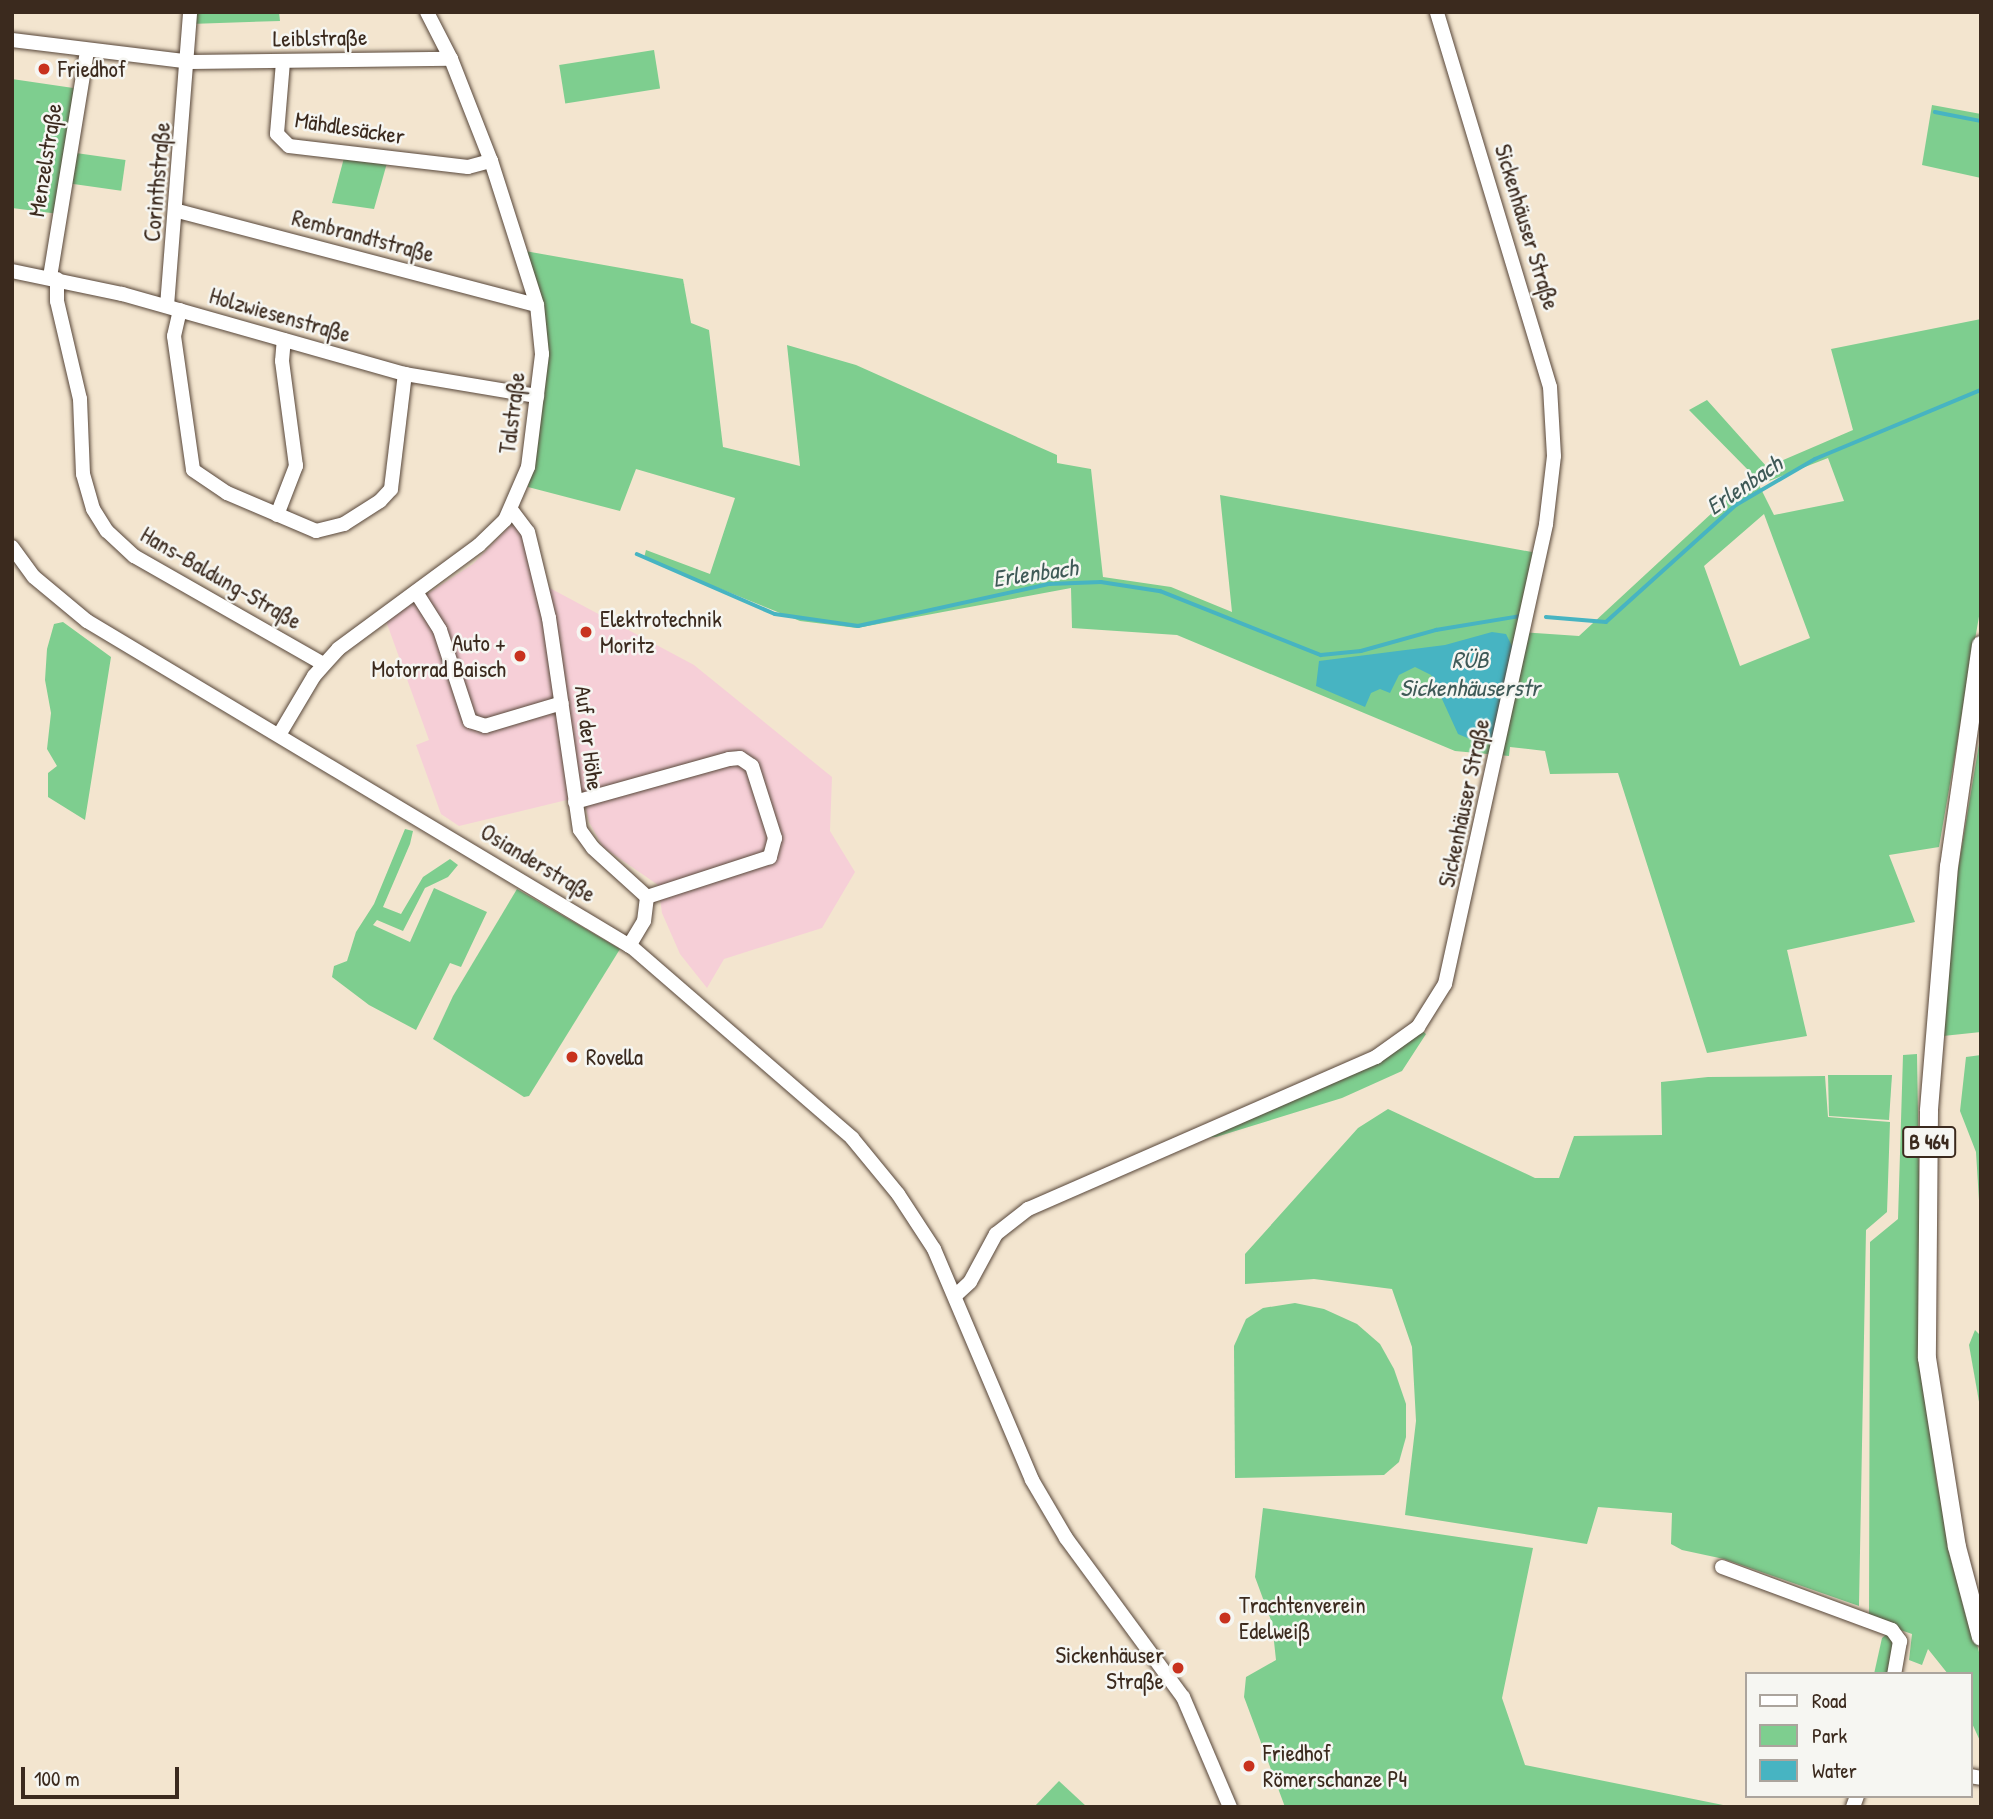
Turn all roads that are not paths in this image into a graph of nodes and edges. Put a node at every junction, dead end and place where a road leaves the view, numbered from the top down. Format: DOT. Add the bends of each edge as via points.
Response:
graph roads {
  1 [pos="190,12"];
  2 [pos="427,12"];
  3 [pos="1437,12"];
  4 [pos="12,40"];
  5 [pos="87,50"];
  6 [pos="451,60"];
  7 [pos="190,62"];
  8 [pos="283,62"];
  9 [pos="491,161"];
  10 [pos="178,211"];
  11 [pos="12,271"];
  12 [pos="54,278"];
  13 [pos="537,306"];
  14 [pos="173,308"];
  15 [pos="284,340"];
  16 [pos="405,374"];
  17 [pos="537,396"];
  18 [pos="512,511"];
  19 [pos="277,515"];
  20 [pos="12,547"];
  21 [pos="416,592"];
  22 [pos="1981,645"];
  23 [pos="323,664"];
  24 [pos="562,703"];
  25 [pos="279,735"];
  26 [pos="575,802"];
  27 [pos="647,897"];
  28 [pos="629,946"];
  29 [pos="960,1301"];
  30 [pos="1722,1567"];
  31 [pos="1981,1637"];
  32 [pos="1894,1672"];
  33 [pos="1230,1807"];
  1 -- 7 [label="street"];
  2 -- 6 [label="street, Talstraße"];
  3 -- 29 [label="street, Sickenhäuser Straße" via="1550,387 1554,456 1546,524 1445,984 1418,1027 1376,1057 1028,1209 996,1234"];
  4 -- 5 [label="street, Leiblstraße"];
  5 -- 7 [label="street, Leiblstraße"];
  5 -- 12 [label="street, Menzelstraße"];
  6 -- 8 [label="street, Leiblstraße"];
  6 -- 9 [label="street, Talstraße"];
  7 -- 8 [label="street, Leiblstraße"];
  7 -- 10 [label="street, Corinthstraße"];
  8 -- 9 [label="street, Mähdlesäcker" via="277,134 289,146 468,167"];
  9 -- 13 [label="street, Talstraße"];
  10 -- 13 [label="street, Rembrandtstraße"];
  10 -- 14 [label="street, Corinthstraße"];
  11 -- 12 [label="street, Holzwiesenstraße"];
  12 -- 14 [label="street, Holzwiesenstraße"];
  12 -- 23 [label="street, Hans-Baldung-Straße" via="80,399 83,474 103,525 134,556"];
  13 -- 17 [label="street, Talstraße" via="542,354"];
  14 -- 15 [label="street, Holzwiesenstraße"];
  14 -- 19 [label="street, Corinthstraße" via="193,470 206,483"];
  15 -- 16 [label="street, Holzwiesenstraße"];
  15 -- 19 [label="street" via="282,361 296,466"];
  16 -- 17 [label="street, Holzwiesenstraße"];
  16 -- 19 [label="street, Corinthstraße" via="395,475 386,495 344,524 325,531"];
  17 -- 18 [label="street, Talstraße" via="528,467"];
  18 -- 21 [label="street, Talstraße" via="479,545"];
  18 -- 24 [label="street, Auf der Höhe" via="530,539"];
  20 -- 25 [label="street, Osianderstraße" via="34,577 78,614"];
  21 -- 23 [label="street, Talstraße"];
  21 -- 24 [label="street" via="440,630 470,720 485,726"];
  22 -- 31 [label="main road, B 464" via="1949,866 1929,1111 1927,1358 1954,1534"];
  23 -- 25 [label="street, Talstraße"];
  24 -- 26 [label="street, Auf der Höhe"];
  25 -- 28 [label="street, Osianderstraße"];
  26 -- 27 [label="street, Auf der Höhe" via="585,839"];
  26 -- 27 [label="street" via="729,759 740,758 752,766 775,838 770,857"];
  27 -- 28 [label="street" via="644,921"];
  28 -- 29 [label="street, Osianderstraße" via="753,1048 852,1138 909,1210"];
  29 -- 33 [label="street" via="1032,1480 1066,1538 1183,1697"];
  30 -- 32 [label="street" via="1892,1629 1900,1641"];
}
